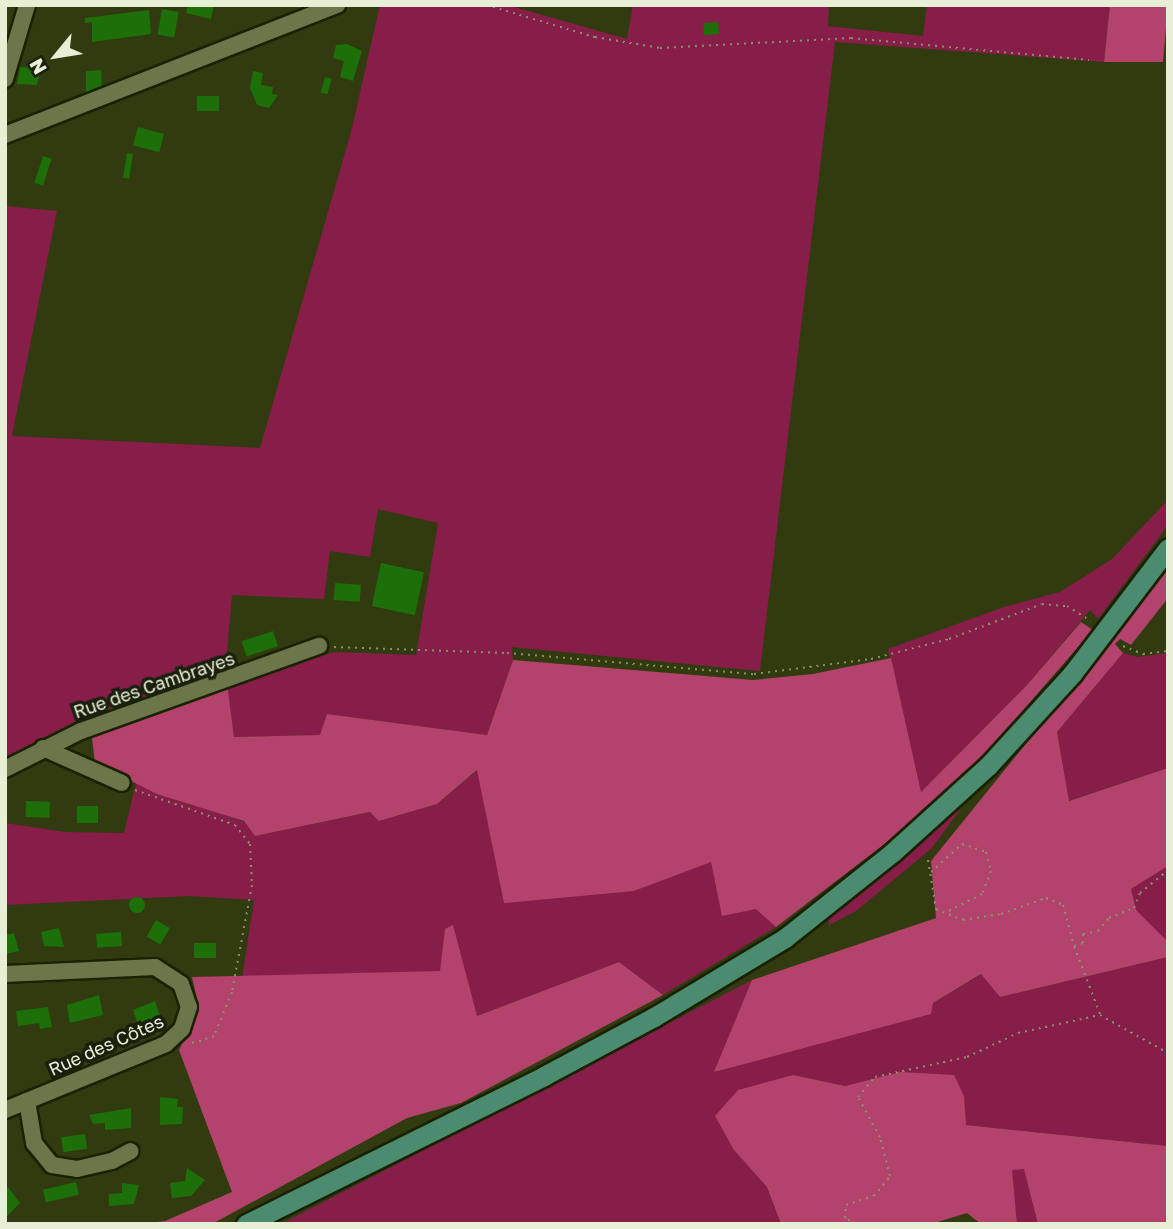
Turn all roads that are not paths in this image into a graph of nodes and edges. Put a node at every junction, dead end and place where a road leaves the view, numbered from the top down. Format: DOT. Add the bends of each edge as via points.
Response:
graph roads {
  1 [pos="27,5"];
  2 [pos="337,5"];
  3 [pos="5,79"];
  4 [pos="6,133"];
  5 [pos="1168,548"];
  6 [pos="319,646"];
  7 [pos="43,748"];
  8 [pos="5,769"];
  9 [pos="122,783"];
  10 [pos="5,974"];
  11 [pos="27,1101"];
  12 [pos="5,1110"];
  13 [pos="131,1151"];
  14 [pos="246,1224"];
  1 -- 3 [label="street"];
  2 -- 4 [label="street"];
  5 -- 14 [label="main road" via="1073,674 988,766 893,852 785,938 557,1069"];
  6 -- 7 [label="street, Rue des Cambrayes"];
  7 -- 8 [label="street, Rue des Cambrayes"];
  7 -- 9 [label="street"];
  10 -- 11 [label="street, Rue des Côtes" via="147,966 163,970 181,984 188,1000 188,1015 178,1035"];
  11 -- 12 [label="street, Rue des Côtes"];
  11 -- 13 [label="street" via="34,1143 52,1165 77,1168 112,1161"];
}
